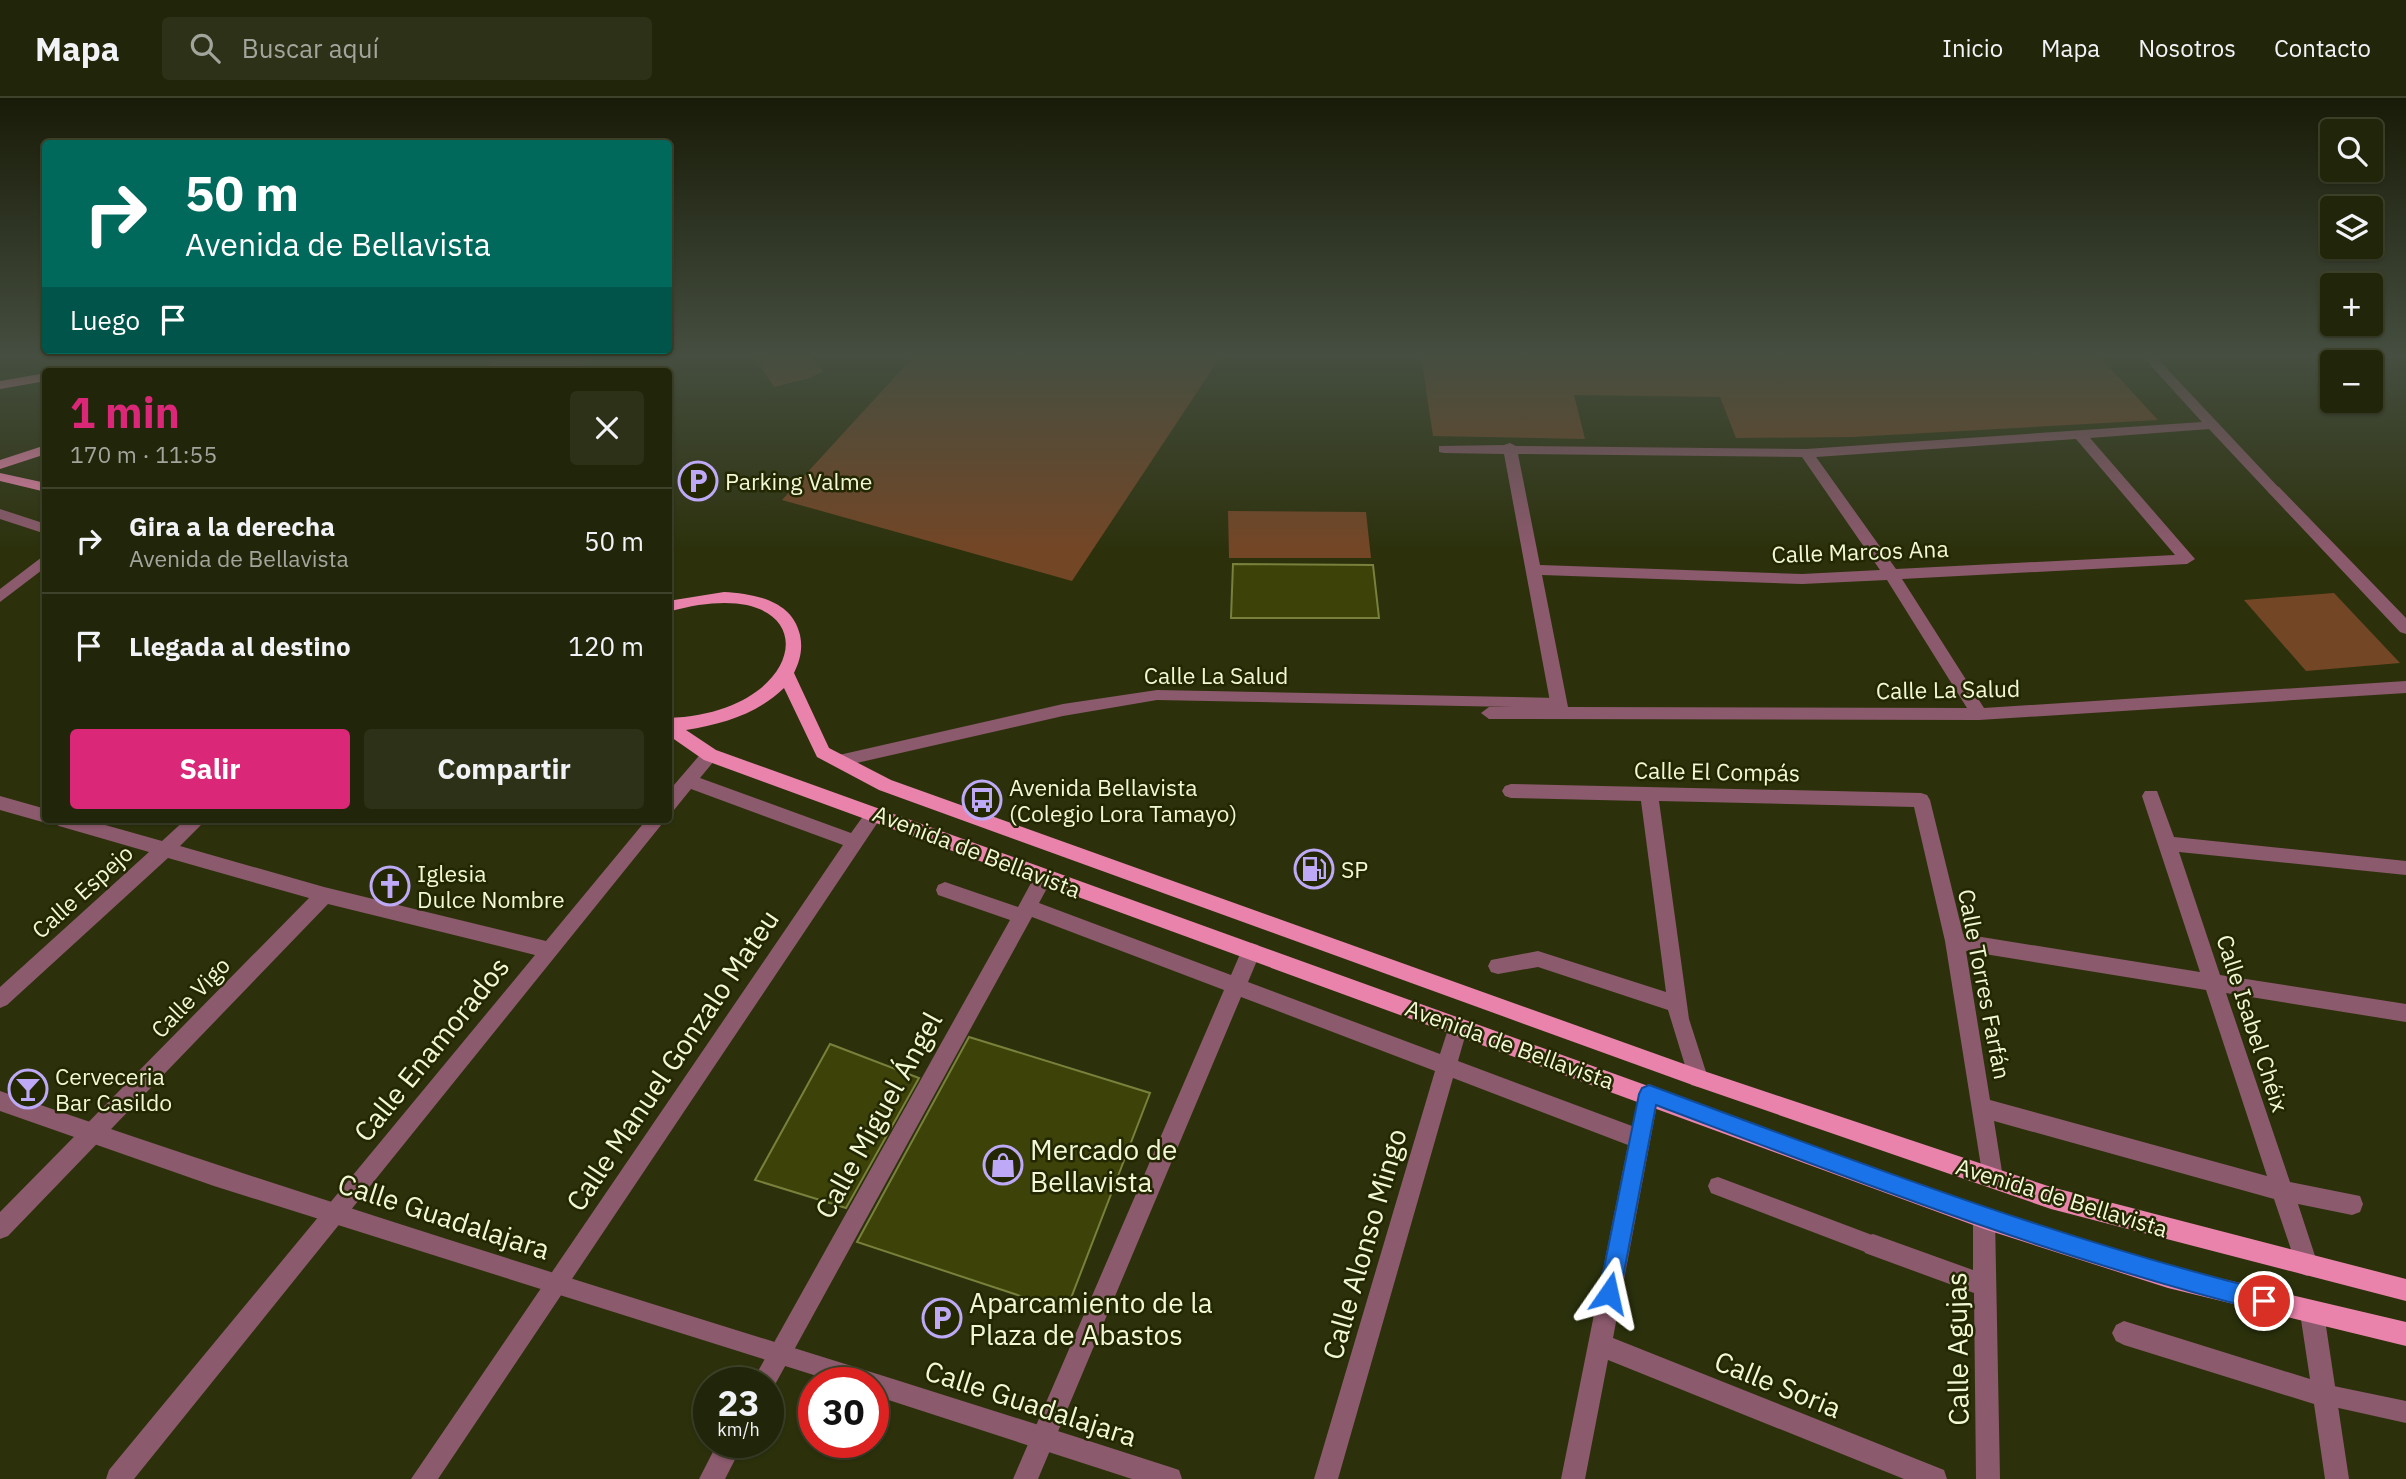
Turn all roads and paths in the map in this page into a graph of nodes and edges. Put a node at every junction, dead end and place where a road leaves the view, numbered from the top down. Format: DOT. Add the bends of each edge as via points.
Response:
graph roads {
  1 [pos="2208,420"];
  2 [pos="2212,425"];
  3 [pos="2080,434"];
  4 [pos="1510,447"];
  5 [pos="1444,449"];
  6 [pos="42,450"];
  7 [pos="1806,453"];
  8 [pos="0,465"];
  9 [pos="0,477"];
  10 [pos="42,487"];
  11 [pos="0,514"];
  12 [pos="42,528"];
  13 [pos="42,562"];
  14 [pos="1534,570"];
  15 [pos="1892,575"];
  16 [pos="0,597"];
  17 [pos="672,606"];
  18 [pos="2406,628"];
  19 [pos="785,673"];
  20 [pos="2406,687"];
  21 [pos="1560,707"];
  22 [pos="1489,713"];
  23 [pos="1979,714"];
  24 [pos="672,725"];
  25 [pos="672,728"];
  26 [pos="710,755"];
  27 [pos="839,761"];
  28 [pos="688,781"];
  29 [pos="1511,791"];
  30 [pos="1649,794"];
  31 [pos="2151,796"];
  32 [pos="672,800"];
  33 [pos="1922,800"];
  34 [pos="0,803"];
  35 [pos="875,813"];
  36 [pos="42,814"];
  37 [pos="74,823"];
  38 [pos="194,823"];
  39 [pos="654,823"];
  40 [pos="855,842"];
  41 [pos="2167,844"];
  42 [pos="166,848"];
  43 [pos="2406,868"];
  44 [pos="1044,877"];
  45 [pos="945,890"];
  46 [pos="324,895"];
  47 [pos="1025,911"];
  48 [pos="1955,941"];
  49 [pos="549,950"];
  50 [pos="1251,951"];
  51 [pos="1498,966"];
  52 [pos="2212,983"];
  53 [pos="1237,985"];
  54 [pos="0,999"];
  55 [pos="1677,1004"];
  56 [pos="2406,1013"];
  57 [pos="1458,1026"];
  58 [pos="1447,1065"];
  59 [pos="1698,1078"];
  60 [pos="1649,1094"];
  61 [pos="0,1101"];
  62 [pos="1983,1108"];
  63 [pos="90,1133"];
  64 [pos="1640,1139"];
  65 [pos="1992,1178"];
  66 [pos="1718,1186"];
  67 [pos="2279,1190"];
  68 [pos="2352,1204"];
  69 [pos="336,1213"];
  70 [pos="1984,1218"];
  71 [pos="0,1228"];
  72 [pos="1873,1245"];
  73 [pos="2306,1265"];
  74 [pos="558,1284"];
  75 [pos="1985,1286"];
  76 [pos="2406,1290"];
  77 [pos="2312,1312"];
  78 [pos="2124,1333"];
  79 [pos="2406,1334"];
  80 [pos="1599,1344"];
  81 [pos="781,1352"];
  82 [pos="772,1367"];
  83 [pos="825,1367"];
  84 [pos="889,1389"];
  85 [pos="2324,1395"];
  86 [pos="2406,1412"];
  87 [pos="1042,1439"];
  88 [pos="723,1458"];
  89 [pos="118,1479"];
  90 [pos="423,1479"];
  91 [pos="711,1479"];
  92 [pos="1025,1479"];
  93 [pos="1170,1479"];
  94 [pos="1326,1479"];
  95 [pos="1573,1479"];
  96 [pos="1935,1479"];
  97 [pos="1989,1479"];
  98 [pos="2337,1479"];
  1 -- 2 [label="street"];
  2 -- 3 [label="street"];
  2 -- 18 [label="street"];
  3 -- 7 [label="street"];
  3 -- 15 [label="street, Calle Marcos Ana" via="2187,559"];
  4 -- 5 [label="street"];
  4 -- 7 [label="street"];
  4 -- 14 [label="street"];
  6 -- 8 [label="main road"];
  7 -- 15 [label="street"];
  9 -- 10 [label="main road"];
  11 -- 12 [label="street"];
  13 -- 16 [label="street"];
  14 -- 15 [label="street, Calle Marcos Ana" via="1802,579"];
  14 -- 21 [label="street"];
  15 -- 23 [label="street"];
  17 -- 19 [label="main road" via="720,596 766,605 781,615 791,631 794,648"];
  19 -- 24 [label="main road" via="767,693 732,714"];
  19 -- 27 [label="main road, Avenida de Bellavista" via="823,752"];
  20 -- 23 [label="street, Calle La Salud"];
  21 -- 22 [label="street, Calle La Salud"];
  21 -- 23 [label="street, Calle La Salud"];
  21 -- 27 [label="street, Calle La Salud" via="1157,695 1063,710"];
  25 -- 26 [label="main road, Avenida de Bellavista"];
  26 -- 28 [label="street"];
  26 -- 35 [label="main road, Avenida de Bellavista"];
  27 -- 59 [label="main road, Avenida de Bellavista" via="885,785"];
  28 -- 32 [label="street"];
  28 -- 40 [label="street"];
  29 -- 30 [label="street, Calle El Compás"];
  30 -- 33 [label="street, Calle El Compás"];
  30 -- 55 [label="street"];
  31 -- 41 [label="street, Calle Isabel Chéix"];
  33 -- 48 [label="street, Calle Torres Farfán"];
  34 -- 36 [label="street"];
  35 -- 40 [label="street, Calle Manuel Gonzalo Mateu"];
  35 -- 44 [label="main road, Avenida de Bellavista"];
  37 -- 42 [label="street"];
  38 -- 42 [label="street, Calle Espejo"];
  39 -- 49 [label="street, Calle Enamorados"];
  40 -- 74 [label="street, Calle Manuel Gonzalo Mateu"];
  41 -- 43 [label="street"];
  41 -- 52 [label="street, Calle Isabel Chéix"];
  42 -- 46 [label="street"];
  42 -- 54 [label="street, Calle Espejo"];
  44 -- 47 [label="street, Calle Miguel Ángel"];
  44 -- 50 [label="main road, Avenida de Bellavista"];
  45 -- 47 [label="street, Avenida de Bellavista"];
  46 -- 49 [label="street"];
  46 -- 63 [label="street, Calle Vigo"];
  47 -- 53 [label="street, Avenida de Bellavista"];
  47 -- 81 [label="street, Calle Miguel Ángel"];
  48 -- 52 [label="street"];
  48 -- 62 [label="street, Calle Torres Farfán"];
  49 -- 69 [label="street, Calle Enamorados"];
  50 -- 53 [label="street"];
  50 -- 57 [label="main road, Avenida de Bellavista"];
  51 -- 55 [label="street" via="1538,959"];
  52 -- 56 [label="street"];
  52 -- 67 [label="street, Calle Isabel Chéix"];
  53 -- 58 [label="street, Avenida de Bellavista"];
  53 -- 87 [label="street"];
  55 -- 59 [label="street"];
  57 -- 58 [label="street, Calle Alonso Mingo"];
  57 -- 60 [label="main road, Avenida de Bellavista"];
  58 -- 64 [label="street, Avenida de Bellavista"];
  58 -- 94 [label="street, Calle Alonso Mingo"];
  59 -- 65 [label="main road, Avenida de Bellavista"];
  60 -- 64 [label="street"];
  60 -- 70 [label="main road, Avenida de Bellavista"];
  61 -- 63 [label="street, Calle Guadalajara"];
  62 -- 65 [label="street, Calle Torres Farfán"];
  62 -- 67 [label="street"];
  63 -- 69 [label="street, Calle Guadalajara"];
  63 -- 71 [label="street, Calle Vigo"];
  64 -- 80 [label="street"];
  65 -- 73 [label="main road, Avenida de Bellavista" via="2051,1198"];
  66 -- 72 [label="street"];
  67 -- 68 [label="street"];
  67 -- 73 [label="street, Calle Isabel Chéix"];
  69 -- 74 [label="street, Calle Guadalajara"];
  69 -- 89 [label="street, Calle Enamorados"];
  70 -- 75 [label="street, Calle Agujas"];
  70 -- 77 [label="main road, Avenida de Bellavista" via="2168,1277"];
  72 -- 75 [label="street"];
  73 -- 76 [label="main road, Avenida de Bellavista"];
  74 -- 81 [label="street, Calle Guadalajara"];
  74 -- 90 [label="street, Calle Manuel Gonzalo Mateu"];
  75 -- 97 [label="street, Calle Agujas"];
  77 -- 79 [label="main road, Avenida de Bellavista"];
  77 -- 85 [label="street"];
  78 -- 85 [label="street"];
  80 -- 95 [label="street"];
  80 -- 96 [label="street, Calle Soria"];
  81 -- 82 [label="street, Calle Miguel Ángel"];
  81 -- 83 [label="street, Calle Guadalajara"];
  84 -- 87 [label="street, Calle Guadalajara"];
  85 -- 86 [label="street"];
  85 -- 98 [label="street"];
  87 -- 92 [label="street"];
  87 -- 93 [label="street, Calle Guadalajara"];
  88 -- 91 [label="street"];
}
